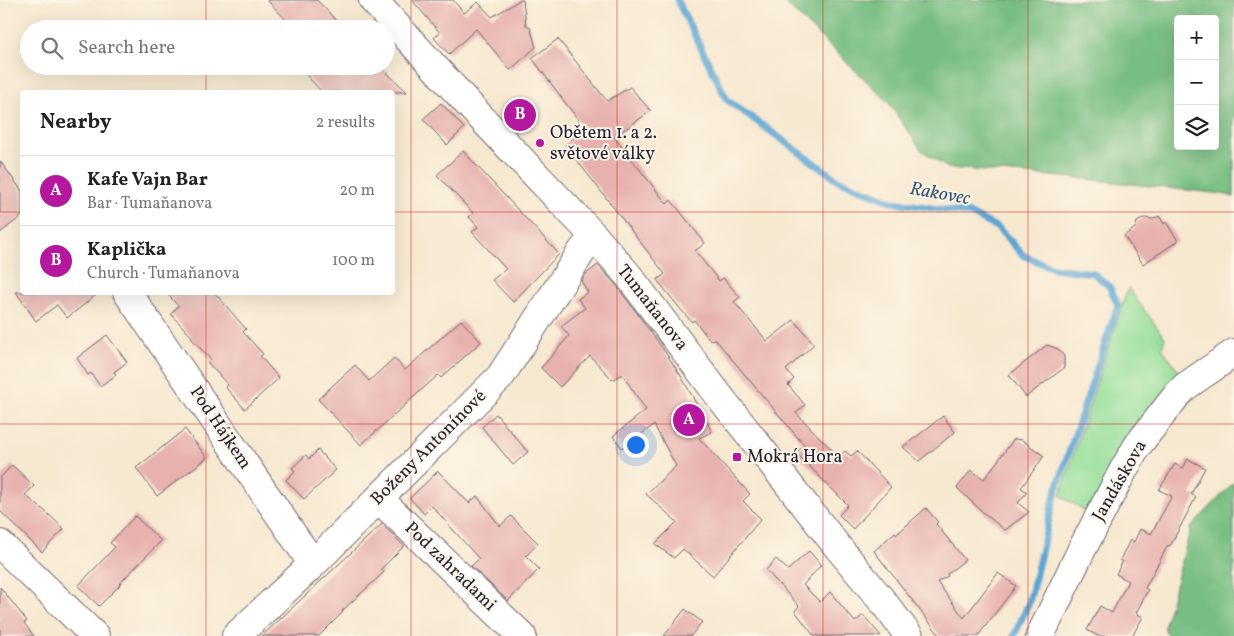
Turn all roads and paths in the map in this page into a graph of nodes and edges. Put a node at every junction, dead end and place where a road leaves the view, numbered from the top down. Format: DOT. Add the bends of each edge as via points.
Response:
graph roads {
  1 [pos="373,0"];
  2 [pos="391,20"];
  3 [pos="395,24"];
  4 [pos="594,236"];
  5 [pos="129,295"];
  6 [pos="1234,353"];
  7 [pos="379,499"];
  8 [pos="0,544"];
  9 [pos="313,564"];
  10 [pos="95,636"];
  11 [pos="236,636"];
  12 [pos="522,636"];
  13 [pos="909,636"];
  14 [pos="1040,636"];
  1 -- 2 [label="street, Tumaňanova"];
  3 -- 4 [label="street, Tumaňanova"];
  4 -- 7 [label="street, Boženy Antonínové" via="500,377"];
  4 -- 13 [label="street, Tumaňanova" via="628,275"];
  5 -- 9 [label="street, Pod Hájkem"];
  6 -- 14 [label="street, Jandáskova" via="1176,395 1138,445"];
  7 -- 9 [label="street, Boženy Antonínové"];
  7 -- 12 [label="street, Pod zahradami"];
  8 -- 10 [label="street"];
  9 -- 11 [label="street, Boženy Antonínové"];
}
